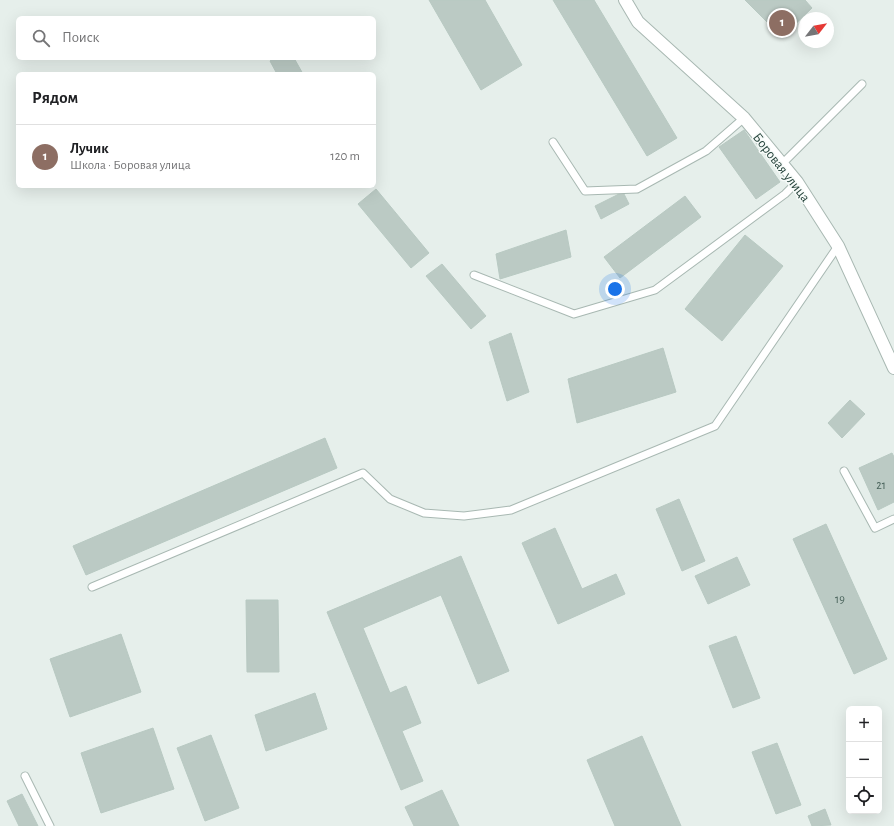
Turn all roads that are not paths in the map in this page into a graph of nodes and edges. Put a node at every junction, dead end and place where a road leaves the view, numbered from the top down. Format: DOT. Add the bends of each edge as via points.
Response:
graph roads {
  1 [pos="625,0"];
  2 [pos="862,84"];
  3 [pos="744,118"];
  4 [pos="553,142"];
  5 [pos="782,164"];
  6 [pos="797,182"];
  7 [pos="838,246"];
  8 [pos="474,275"];
  9 [pos="894,368"];
  10 [pos="844,472"];
  11 [pos="894,519"];
  12 [pos="92,587"];
  13 [pos="26,776"];
  14 [pos="50,826"];
  1 -- 3 [label="street, Боровая улица" via="638,22"];
  2 -- 5 [label="lane"];
  3 -- 4 [label="lane" via="706,151 637,189 585,191"];
  3 -- 5 [label="street, Боровая улица"];
  5 -- 6 [label="street, Боровая улица"];
  6 -- 7 [label="street, Боровая улица"];
  6 -- 8 [label="lane" via="785,194 655,290 574,314"];
  7 -- 9 [label="street, Боровая улица"];
  7 -- 12 [label="lane" via="715,426 511,510 464,516 424,513 390,499 363,473"];
  10 -- 11 [label="lane" via="874,528"];
  13 -- 14 [label="lane"];
}
